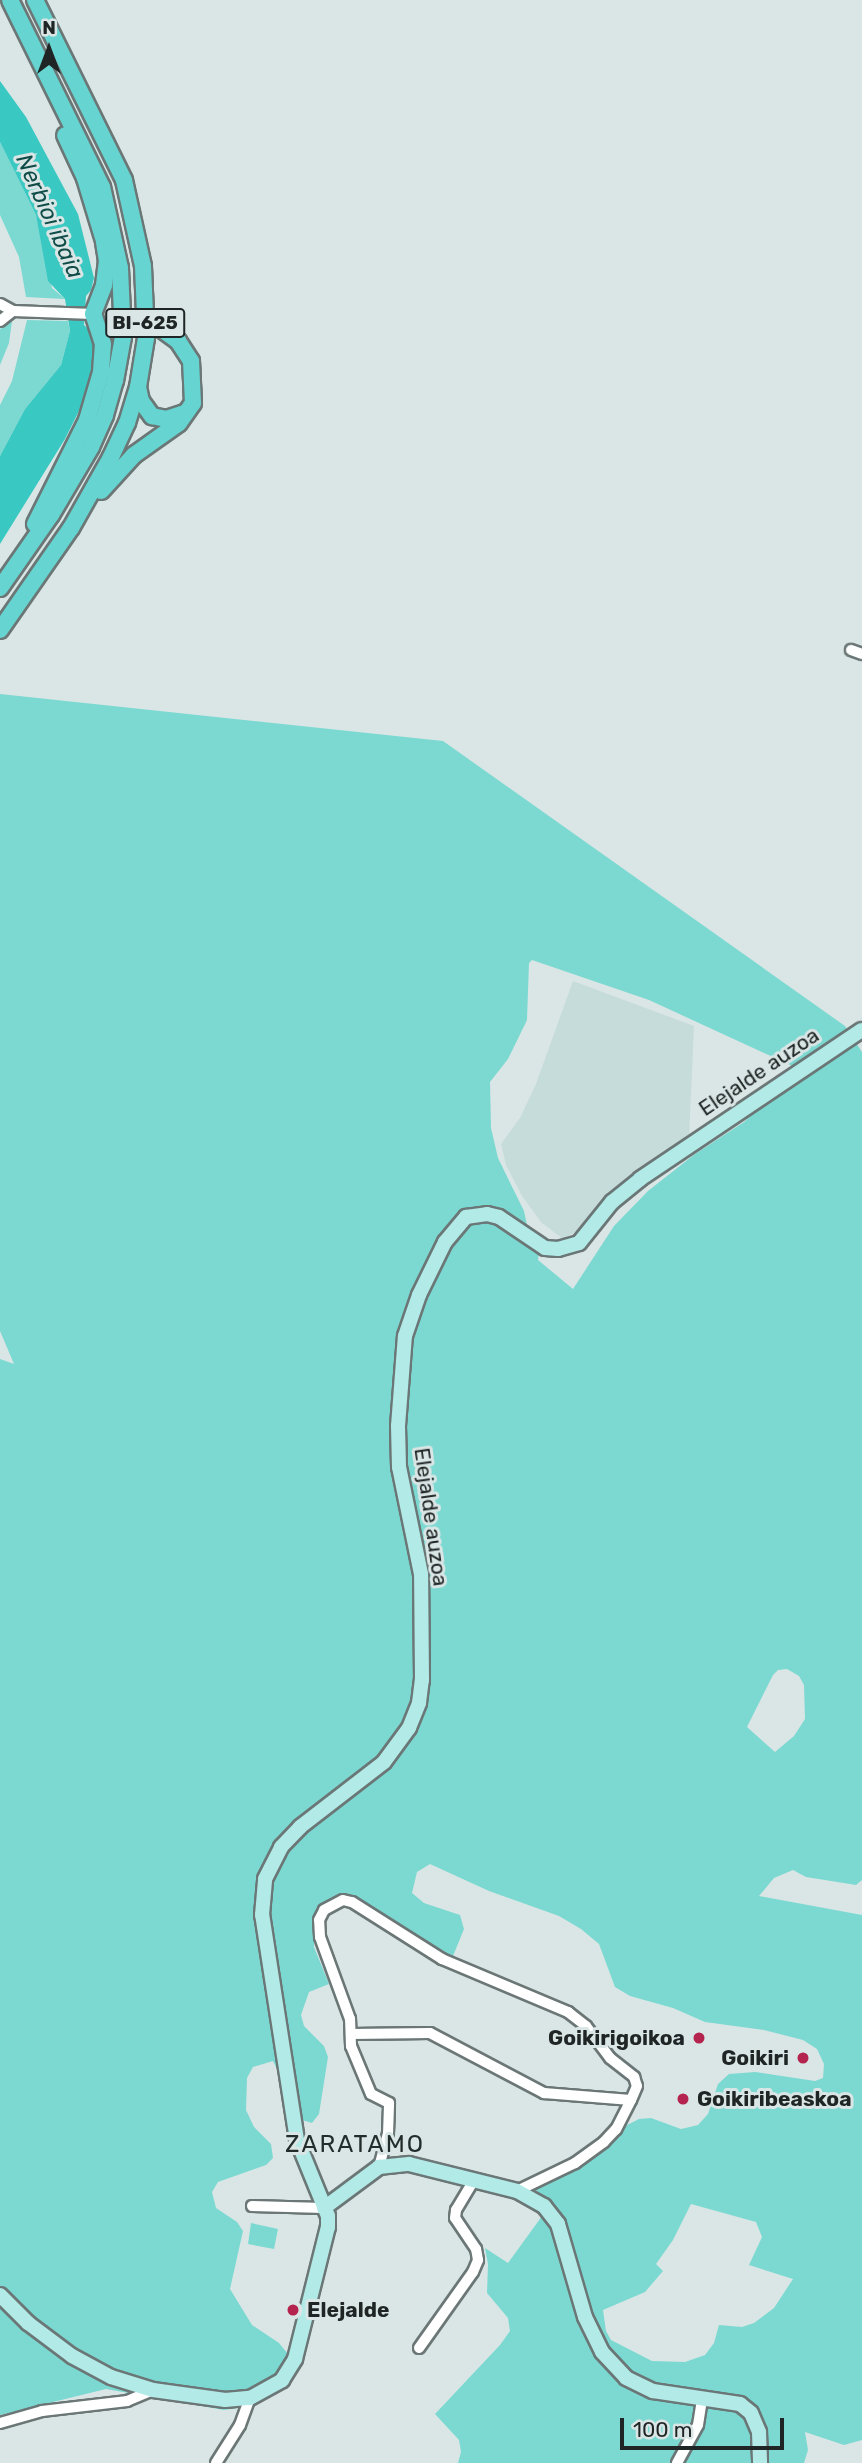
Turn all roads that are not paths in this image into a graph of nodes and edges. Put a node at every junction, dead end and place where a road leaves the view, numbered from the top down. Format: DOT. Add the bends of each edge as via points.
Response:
graph roads {
  1 [pos="10,0"];
  2 [pos="35,0"];
  3 [pos="1,305"];
  4 [pos="13,311"];
  5 [pos="93,314"];
  6 [pos="116,314"];
  7 [pos="148,319"];
  8 [pos="0,321"];
  9 [pos="138,387"];
  10 [pos="190,409"];
  11 [pos="71,528"];
  12 [pos="4,582"];
  13 [pos="0,630"];
  14 [pos="862,1030"];
  15 [pos="351,2034"];
  16 [pos="631,2100"];
  17 [pos="379,2167"];
  18 [pos="474,2179"];
  19 [pos="517,2191"];
  20 [pos="252,2206"];
  21 [pos="324,2208"];
  22 [pos="0,2295"];
  23 [pos="419,2348"];
  24 [pos="153,2390"];
  25 [pos="250,2398"];
  26 [pos="702,2400"];
  27 [pos="0,2423"];
  28 [pos="216,2463"];
  29 [pos="677,2463"];
  30 [pos="760,2463"];
  1 -- 5 [label="main road" via="97,211 107,261"];
  1 -- 12 [label="main road, BI-625" via="102,187 120,268 123,337 116,381 91,447"];
  2 -- 9 [label="main road, BI-625" via="111,151 132,209 145,303 146,338"];
  3 -- 4 [label="street"];
  4 -- 5 [label="street"];
  4 -- 8 [label="street"];
  5 -- 6 [label="main road"];
  5 -- 12 [label="main road" via="103,344 95,395 82,430"];
  7 -- 10 [label="main road" via="178,341 191,361 194,395"];
  9 -- 10 [label="main road" via="152,416 177,418"];
  9 -- 11 [label="main road, BI-625" via="111,457"];
  10 -- 11 [label="main road" via="179,423 134,455"];
  11 -- 13 [label="main road, BI-625"];
  14 -- 21 [label="street, Elejalde auzoa" via="639,1179 612,1202 579,1243 545,1248 499,1217 466,1217 445,1242 419,1295 405,1336 398,1426 399,1467 421,1574 419,1703 409,1728 384,1762 281,1847 264,1886 262,1915 297,2140"];
  15 -- 16 [label="street" via="430,2033 544,2093"];
  15 -- 16 [label="street" via="350,2019 320,1937 319,1920 334,1902 343,1900 442,1959 568,2012 586,2026 610,2058 635,2077 637,2086"];
  15 -- 17 [label="street" via="371,2094 389,2103 388,2134"];
  16 -- 19 [label="street" via="604,2142 575,2163"];
  17 -- 18 [label="street" via="410,2164"];
  17 -- 21 [label="street"];
  18 -- 19 [label="street"];
  18 -- 23 [label="street" via="456,2218 478,2260"];
  19 -- 26 [label="street" via="544,2206 558,2224 585,2317 610,2361 626,2378 653,2391"];
  20 -- 21 [label="street"];
  21 -- 25 [label="street, Elejalde auzoa" via="328,2227 295,2359 282,2380"];
  22 -- 24 [label="street" via="72,2356 111,2377"];
  24 -- 25 [label="street" via="225,2400"];
  24 -- 27 [label="street" via="127,2401 43,2411"];
  25 -- 28 [label="street" via="240,2425"];
  26 -- 29 [label="street" via="698,2425"];
  26 -- 30 [label="street" via="740,2404 751,2413 759,2432"];
}
